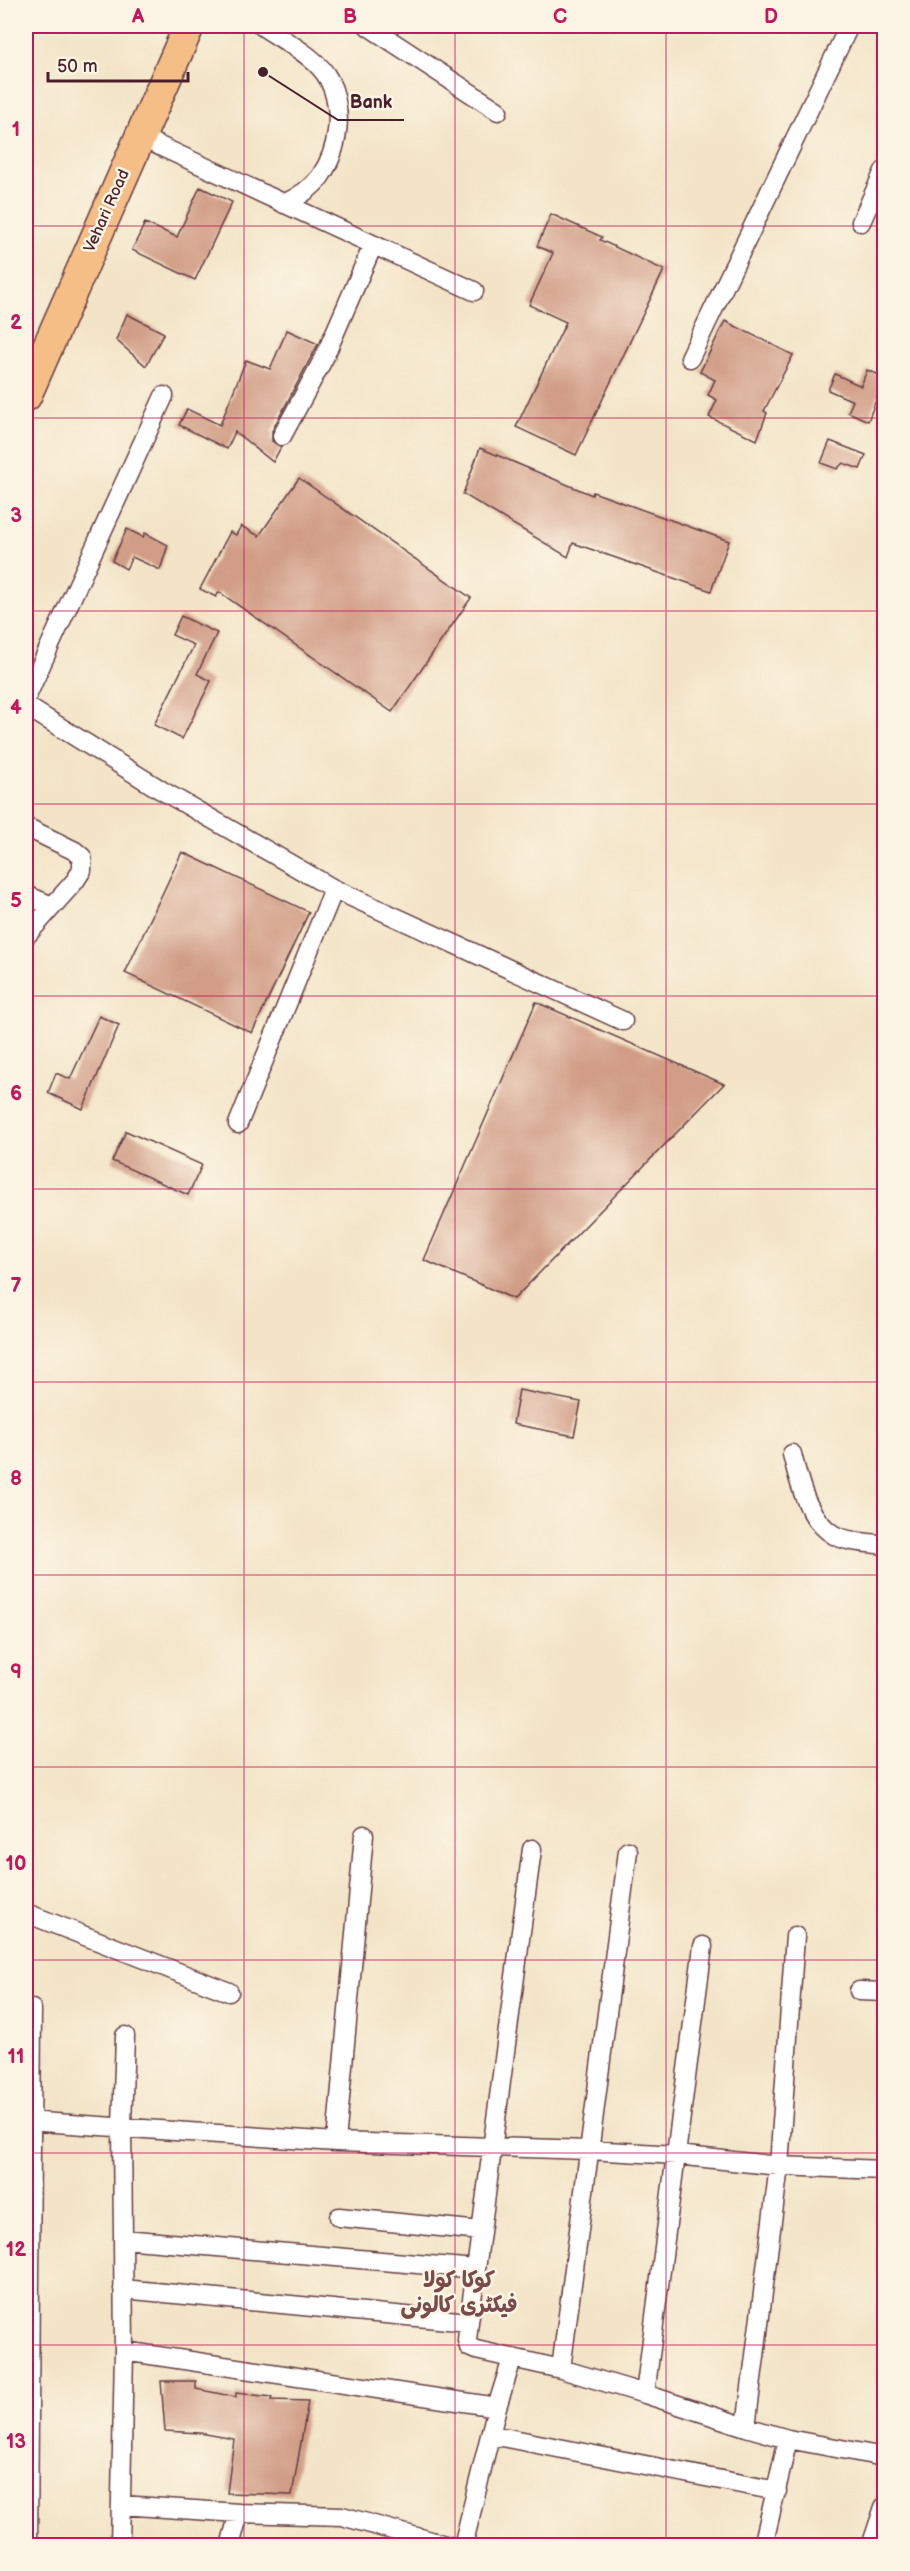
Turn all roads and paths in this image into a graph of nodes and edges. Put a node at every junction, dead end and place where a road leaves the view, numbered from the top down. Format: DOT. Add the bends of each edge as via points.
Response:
graph roads {
  1 [pos="189,26"];
  2 [pos="262,26"];
  3 [pos="368,26"];
  4 [pos="849,26"];
  5 [pos="498,111"];
  6 [pos="140,137"];
  7 [pos="885,171"];
  8 [pos="284,204"];
  9 [pos="861,222"];
  10 [pos="374,245"];
  11 [pos="474,291"];
  12 [pos="690,358"];
  13 [pos="26,396"];
  14 [pos="164,396"];
  15 [pos="282,436"];
  16 [pos="26,698"];
  17 [pos="26,706"];
  18 [pos="26,828"];
  19 [pos="334,889"];
  20 [pos="26,895"];
  21 [pos="52,906"];
  22 [pos="26,936"];
  23 [pos="623,1021"];
  24 [pos="238,1124"];
  25 [pos="792,1454"];
  26 [pos="885,1545"];
  27 [pos="364,1835"];
  28 [pos="532,1848"];
  29 [pos="628,1851"];
  30 [pos="26,1913"];
  31 [pos="795,1936"];
  32 [pos="703,1946"];
  33 [pos="859,1991"];
  34 [pos="229,1992"];
  35 [pos="885,1992"];
  36 [pos="32,2009"];
  37 [pos="125,2036"];
  38 [pos="28,2121"];
  39 [pos="122,2126"];
  40 [pos="336,2142"];
  41 [pos="492,2146"];
  42 [pos="589,2150"];
  43 [pos="677,2155"];
  44 [pos="779,2166"];
  45 [pos="885,2170"];
  46 [pos="339,2217"];
  47 [pos="481,2231"];
  48 [pos="123,2239"];
  49 [pos="476,2269"];
  50 [pos="123,2289"];
  51 [pos="469,2322"];
  52 [pos="124,2351"];
  53 [pos="512,2359"];
  54 [pos="561,2369"];
  55 [pos="645,2394"];
  56 [pos="497,2407"];
  57 [pos="746,2427"];
  58 [pos="492,2435"];
  59 [pos="788,2439"];
  60 [pos="885,2457"];
  61 [pos="777,2491"];
  62 [pos="121,2505"];
  63 [pos="885,2507"];
  64 [pos="238,2513"];
  65 [pos="871,2545"];
  66 [pos="28,2546"];
  67 [pos="120,2546"];
  68 [pos="231,2546"];
  69 [pos="449,2546"];
  70 [pos="464,2546"];
  71 [pos="763,2546"];
  72 [pos="881,2546"];
  1 -- 6 [label="main road, Vehari Road"];
  2 -- 8 [label="street" via="315,63 329,80 338,114 335,148 320,178"];
  3 -- 5 [label="street"];
  4 -- 12 [label="street"];
  6 -- 8 [label="street"];
  6 -- 13 [label="main road, Vehari Road"];
  7 -- 9 [label="street"];
  8 -- 10 [label="street"];
  10 -- 11 [label="street"];
  10 -- 15 [label="street" via="324,358"];
  14 -- 16 [label="street"];
  17 -- 19 [label="street" via="161,790"];
  18 -- 21 [label="street" via="82,856 82,870"];
  19 -- 23 [label="street"];
  19 -- 24 [label="street"];
  20 -- 21 [label="street"];
  21 -- 22 [label="street"];
  25 -- 26 [label="street" via="800,1486 817,1521 835,1535"];
  27 -- 40 [label="street"];
  28 -- 41 [label="street"];
  29 -- 42 [label="street"];
  30 -- 34 [label="street"];
  31 -- 44 [label="street"];
  32 -- 43 [label="street"];
  33 -- 35 [label="street"];
  36 -- 38 [label="street"];
  37 -- 39 [label="street"];
  38 -- 39 [label="street"];
  38 -- 66 [label="street"];
  39 -- 40 [label="street"];
  39 -- 48 [label="street"];
  40 -- 41 [label="street"];
  41 -- 42 [label="street"];
  41 -- 47 [label="street"];
  42 -- 43 [label="street"];
  42 -- 54 [label="street"];
  43 -- 44 [label="street"];
  43 -- 55 [label="street"];
  44 -- 45 [label="street"];
  44 -- 57 [label="street"];
  46 -- 47 [label="street"];
  47 -- 49 [label="street"];
  48 -- 49 [label="street"];
  48 -- 50 [label="street"];
  49 -- 51 [label="street"];
  50 -- 51 [label="street"];
  50 -- 52 [label="street"];
  51 -- 53 [label="street" via="469,2347"];
  52 -- 56 [label="street"];
  52 -- 62 [label="street"];
  53 -- 54 [label="street"];
  53 -- 56 [label="street"];
  54 -- 55 [label="street"];
  55 -- 57 [label="street"];
  56 -- 58 [label="street"];
  57 -- 59 [label="street"];
  58 -- 61 [label="street"];
  58 -- 70 [label="street"];
  59 -- 60 [label="street"];
  59 -- 61 [label="street"];
  61 -- 71 [label="street"];
  62 -- 64 [label="street"];
  62 -- 67 [label="street"];
  63 -- 65 [label="street"];
  64 -- 68 [label="street"];
  64 -- 69 [label="street" via="342,2516"];
  65 -- 72 [label="street"];
}
